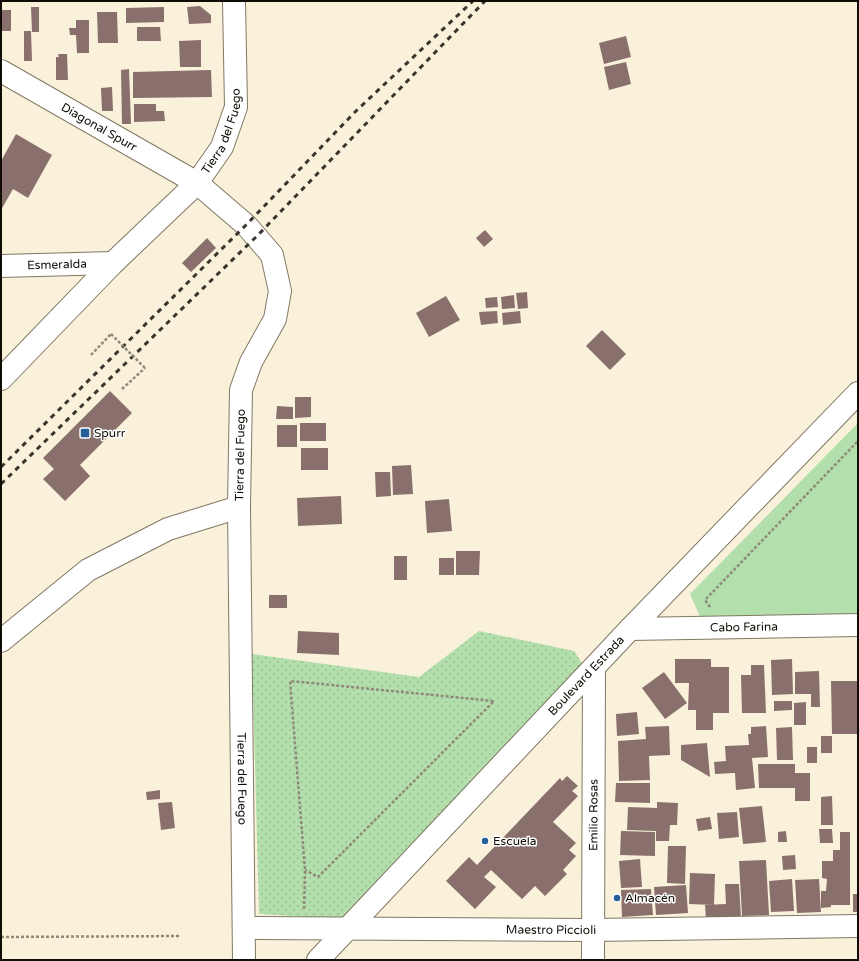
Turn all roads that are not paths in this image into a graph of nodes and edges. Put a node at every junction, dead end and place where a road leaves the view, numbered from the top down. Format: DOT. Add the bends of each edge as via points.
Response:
graph roads {
  1 [pos="234,1"];
  2 [pos="1,71"];
  3 [pos="197,183"];
  4 [pos="113,263"];
  5 [pos="1,266"];
  6 [pos="1,379"];
  7 [pos="858,393"];
  8 [pos="239,507"];
  9 [pos="858,625"];
  10 [pos="630,629"];
  11 [pos="1,641"];
  12 [pos="594,670"];
  13 [pos="858,926"];
  14 [pos="244,928"];
  15 [pos="348,928"];
  16 [pos="592,930"];
  17 [pos="244,960"];
  18 [pos="318,960"];
  19 [pos="593,960"];
  1 -- 3 [label="street, Tierra del Fuego" via="236,107 222,147"];
  2 -- 3 [label="street, Diagonal Spurr"];
  3 -- 4 [label="street"];
  3 -- 8 [label="street, Tierra del Fuego" via="246,225 272,255 280,291 275,319 251,362 241,390"];
  4 -- 5 [label="street, Esmeralda"];
  4 -- 6 [label="street"];
  7 -- 10 [label="street, Boulevard Estrada"];
  8 -- 11 [label="street" via="168,529 88,570"];
  8 -- 14 [label="street, Tierra del Fuego"];
  9 -- 10 [label="street, Cabo Farina"];
  10 -- 12 [label="street, Boulevard Estrada"];
  12 -- 15 [label="street, Boulevard Estrada"];
  12 -- 16 [label="street, Emilio Rosas"];
  13 -- 16 [label="street, Maestro Piccioli"];
  14 -- 15 [label="street, Maestro Piccioli"];
  14 -- 17 [label="street, Tierra del Fuego"];
  15 -- 16 [label="street, Maestro Piccioli"];
  15 -- 18 [label="street, Boulevard Estrada"];
  16 -- 19 [label="street, Emilio Rosas"];
}
